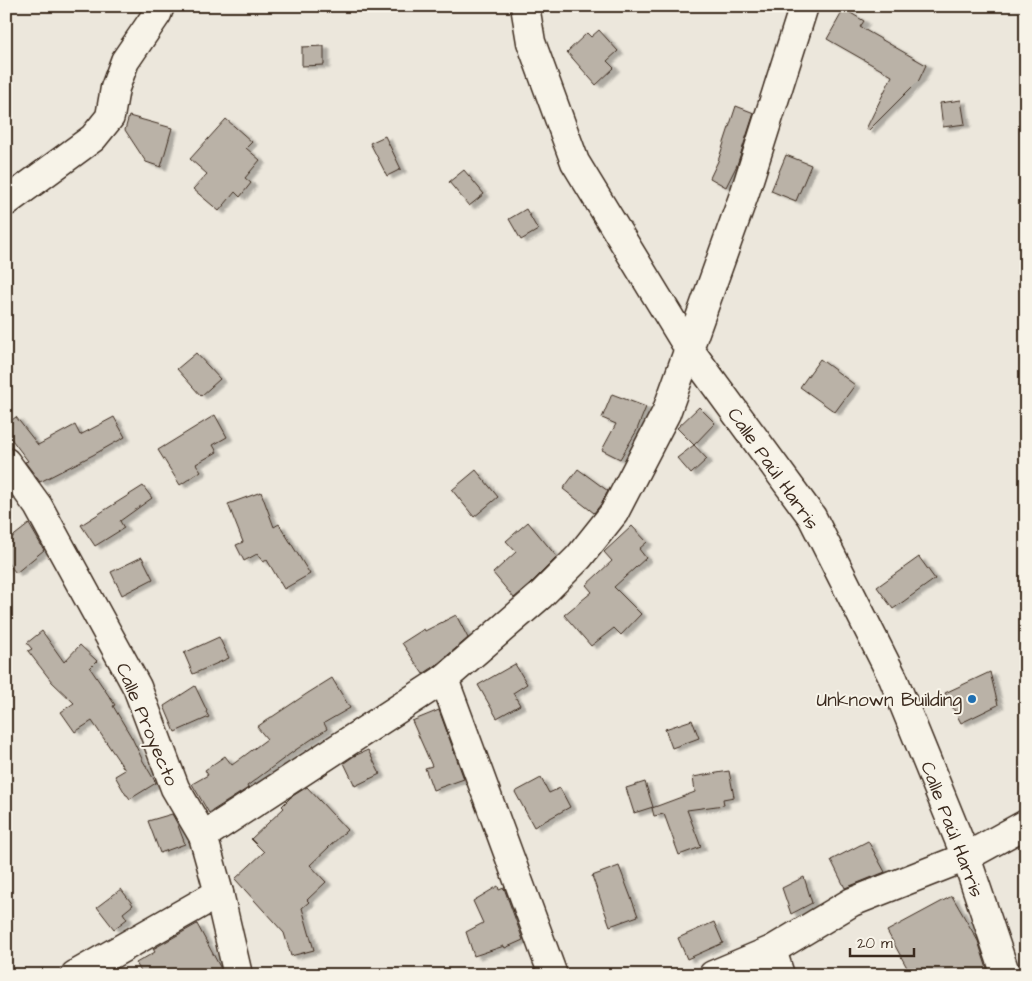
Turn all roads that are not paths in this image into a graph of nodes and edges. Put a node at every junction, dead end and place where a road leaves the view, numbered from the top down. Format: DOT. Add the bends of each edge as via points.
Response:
graph roads {
  1 [pos="160,6"];
  2 [pos="525,6"];
  3 [pos="804,6"];
  4 [pos="6,202"];
  5 [pos="689,349"];
  6 [pos="6,462"];
  7 [pos="444,679"];
  8 [pos="1026,824"];
  9 [pos="203,836"];
  10 [pos="966,857"];
  11 [pos="219,893"];
  12 [pos="776,962"];
  13 [pos="75,975"];
  14 [pos="238,975"];
  15 [pos="553,975"];
  16 [pos="712,975"];
  17 [pos="1006,975"];
  1 -- 4 [label="street" via="125,61 115,88 110,117 93,138"];
  2 -- 5 [label="street, Calle Paúl Harris" via="531,42 575,162"];
  3 -- 5 [label="street" via="745,192"];
  5 -- 7 [label="street" via="666,414 614,513 573,564"];
  5 -- 10 [label="street, Calle Paúl Harris" via="812,517 893,678"];
  6 -- 9 [label="street, Calle Proyecto" via="38,506 137,687 176,788"];
  7 -- 9 [label="street"];
  7 -- 15 [label="street"];
  8 -- 10 [label="street"];
  9 -- 11 [label="street, Calle Proyecto"];
  10 -- 12 [label="street" via="852,902"];
  10 -- 17 [label="street, Calle Paúl Harris"];
  11 -- 13 [label="street"];
  11 -- 14 [label="street, Calle Proyecto"];
  12 -- 16 [label="street"];
}
